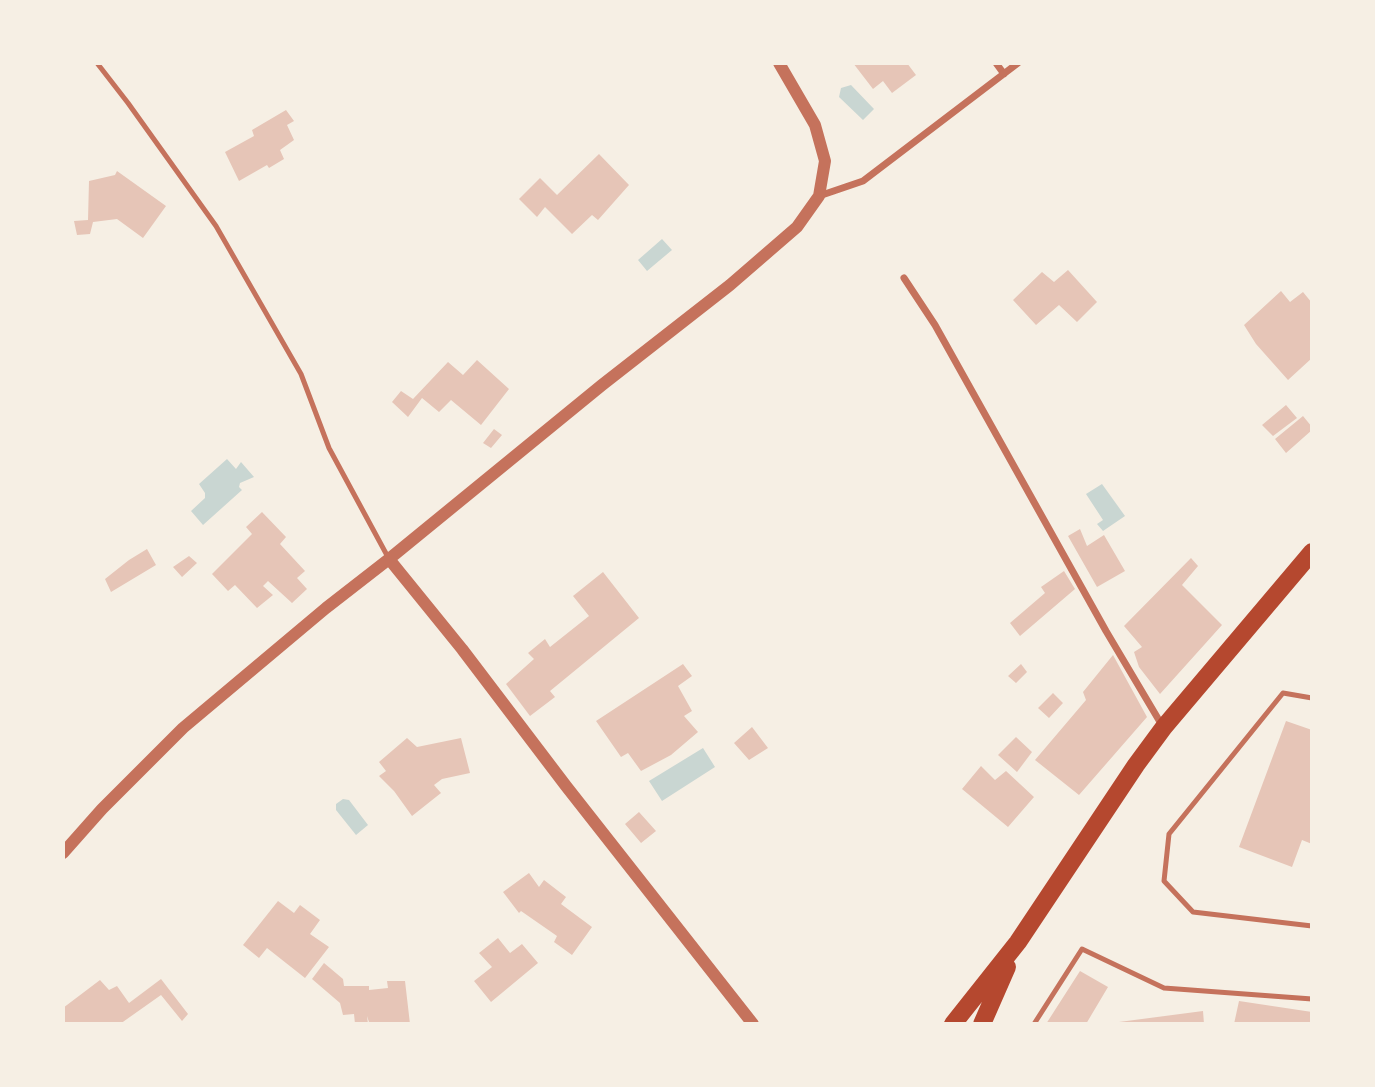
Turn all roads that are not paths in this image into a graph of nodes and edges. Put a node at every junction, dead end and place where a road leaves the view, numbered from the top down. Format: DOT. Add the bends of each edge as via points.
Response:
graph roads {
  1 [pos="97,63"];
  2 [pos="779,63"];
  3 [pos="996,63"];
  4 [pos="1018,63"];
  5 [pos="1004,74"];
  6 [pos="819,196"];
  7 [pos="904,278"];
  8 [pos="1312,552"];
  9 [pos="389,559"];
  10 [pos="1312,698"];
  11 [pos="1164,727"];
  12 [pos="63,853"];
  13 [pos="1312,926"];
  14 [pos="1018,942"];
  15 [pos="1312,999"];
  16 [pos="753,1024"];
  17 [pos="953,1024"];
  18 [pos="982,1024"];
  19 [pos="1034,1024"];
  1 -- 9 [label="lane" via="216,226 301,374 329,447"];
  2 -- 6 [label="street" via="816,125 825,162"];
  3 -- 5 [label="street"];
  4 -- 5 [label="street"];
  5 -- 6 [label="street" via="863,181"];
  6 -- 9 [label="street" via="797,227 730,285"];
  7 -- 11 [label="street"];
  8 -- 11 [label="main road"];
  9 -- 12 [label="street" via="183,728"];
  9 -- 16 [label="street"];
  10 -- 13 [label="lane" via="1283,693 1169,834 1164,881 1193,912"];
  11 -- 14 [label="main road"];
  14 -- 17 [label="main road"];
  14 -- 18 [label="main road"];
  15 -- 19 [label="lane" via="1164,988 1082,950"];
}
